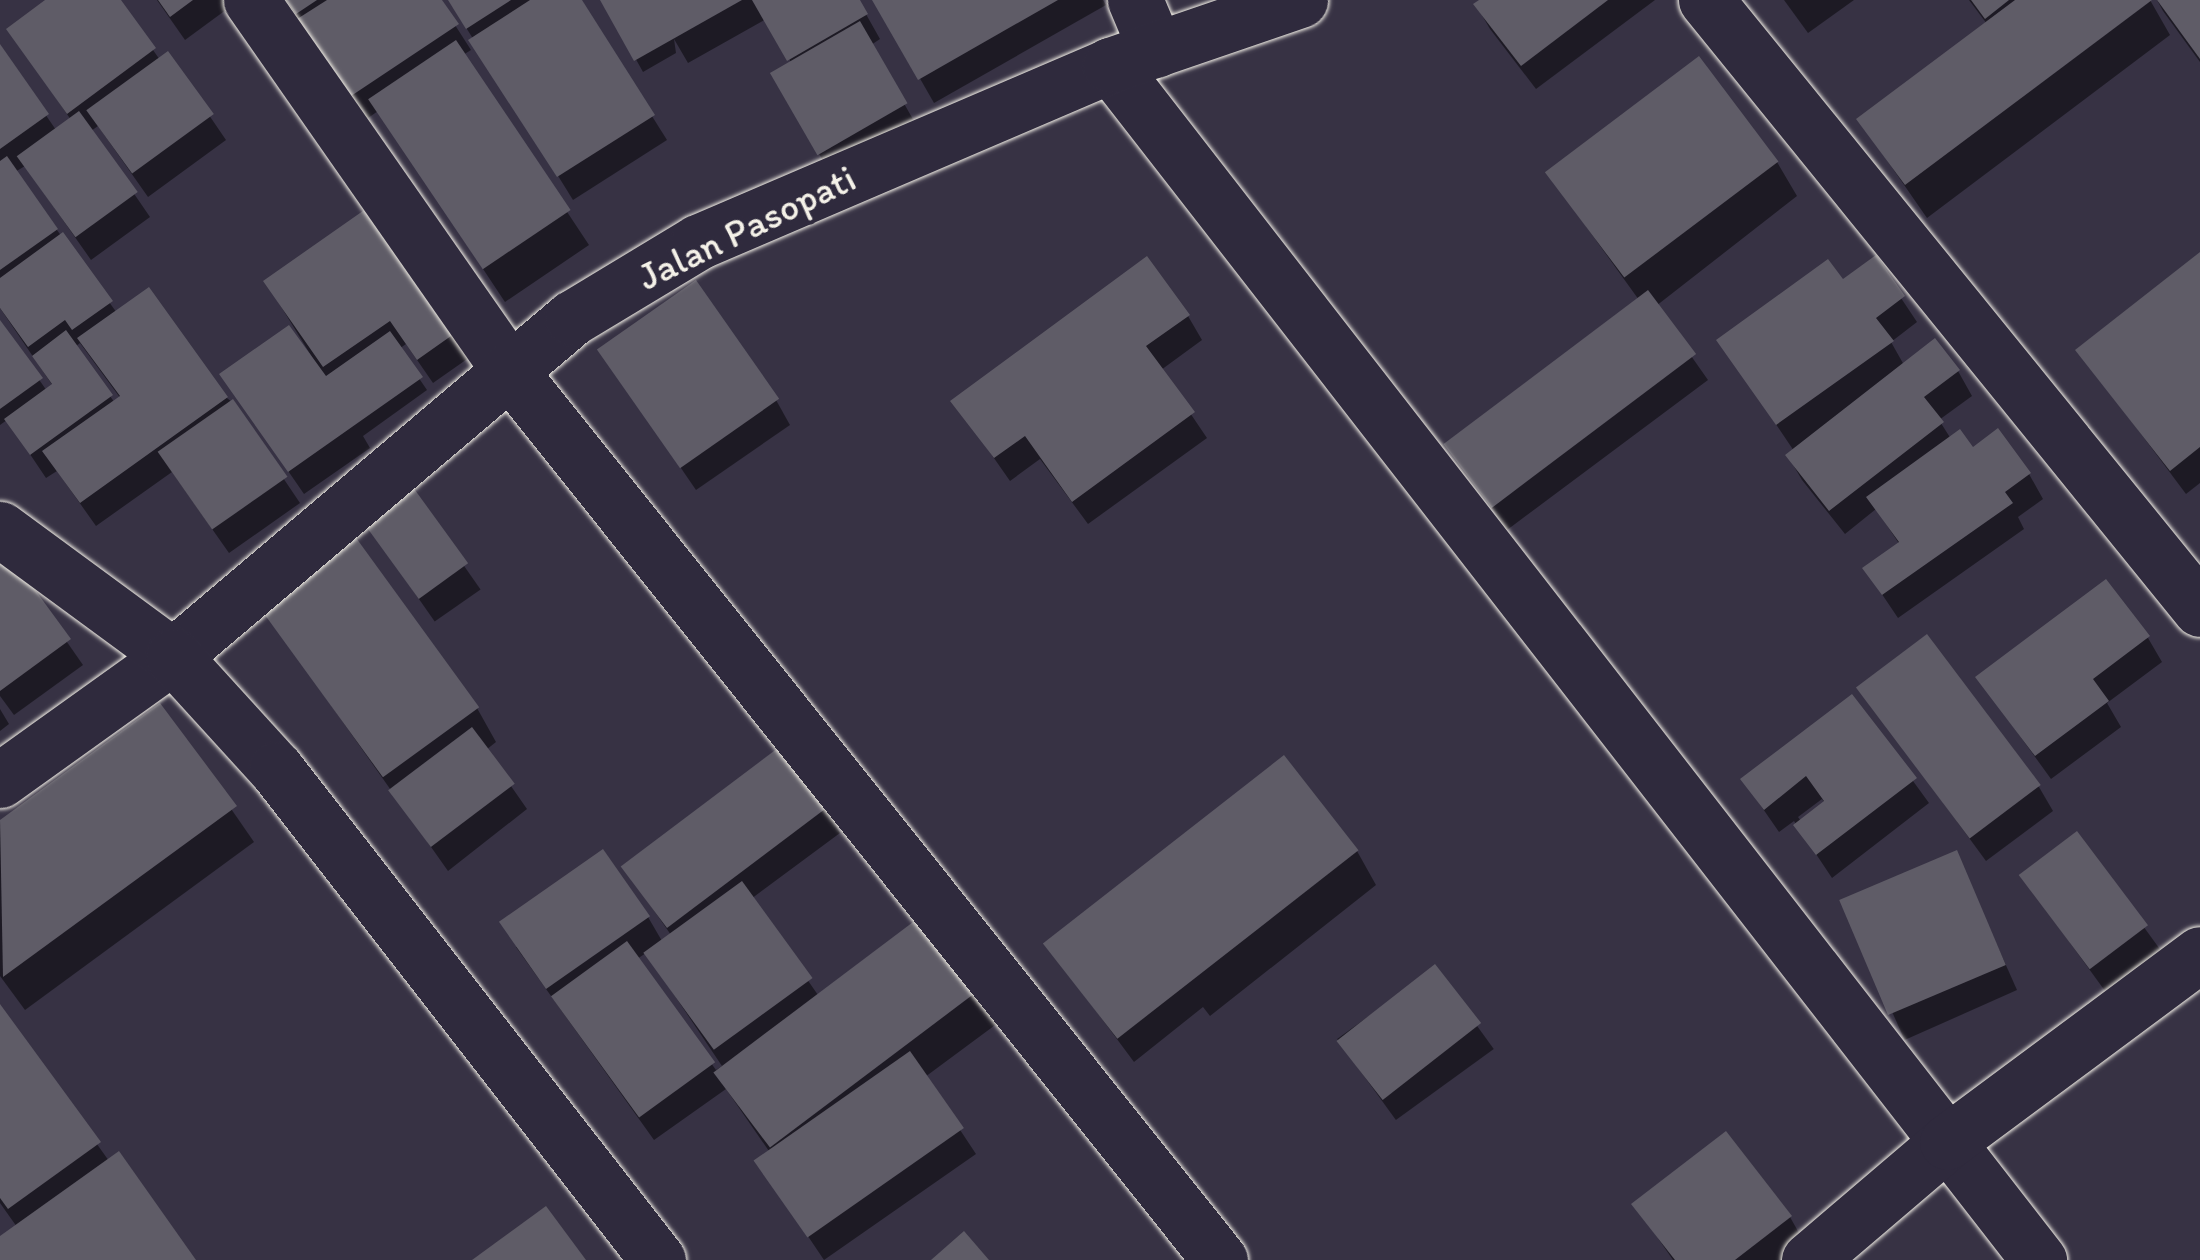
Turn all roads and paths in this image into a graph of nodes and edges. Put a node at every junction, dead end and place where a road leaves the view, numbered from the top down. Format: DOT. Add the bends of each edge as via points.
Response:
graph roads {
  1 [pos="250,0"];
  2 [pos="1135,0"];
  3 [pos="1300,0"];
  4 [pos="1706,0"];
  5 [pos="1133,57"];
  6 [pos="509,370"];
  7 [pos="0,530"];
  8 [pos="2200,609"];
  9 [pos="173,656"];
  10 [pos="0,780"];
  11 [pos="2200,954"];
  12 [pos="1947,1142"];
  13 [pos="658,1260"];
  14 [pos="1220,1260"];
  15 [pos="1809,1260"];
  16 [pos="2038,1260"];
  1 -- 6 [label="street"];
  2 -- 5 [label="street"];
  3 -- 5 [label="street, Jalan Pasopati"];
  4 -- 8 [label="street"];
  5 -- 6 [label="street, Jalan Pasopati" via="698,242 572,318"];
  5 -- 12 [label="street"];
  6 -- 9 [label="street, Jalan Pasopati"];
  6 -- 14 [label="street"];
  7 -- 9 [label="street"];
  9 -- 10 [label="street, Jalan Pasopati"];
  9 -- 13 [label="street" via="276,769"];
  11 -- 12 [label="street"];
  12 -- 15 [label="street"];
  12 -- 16 [label="street"];
}
